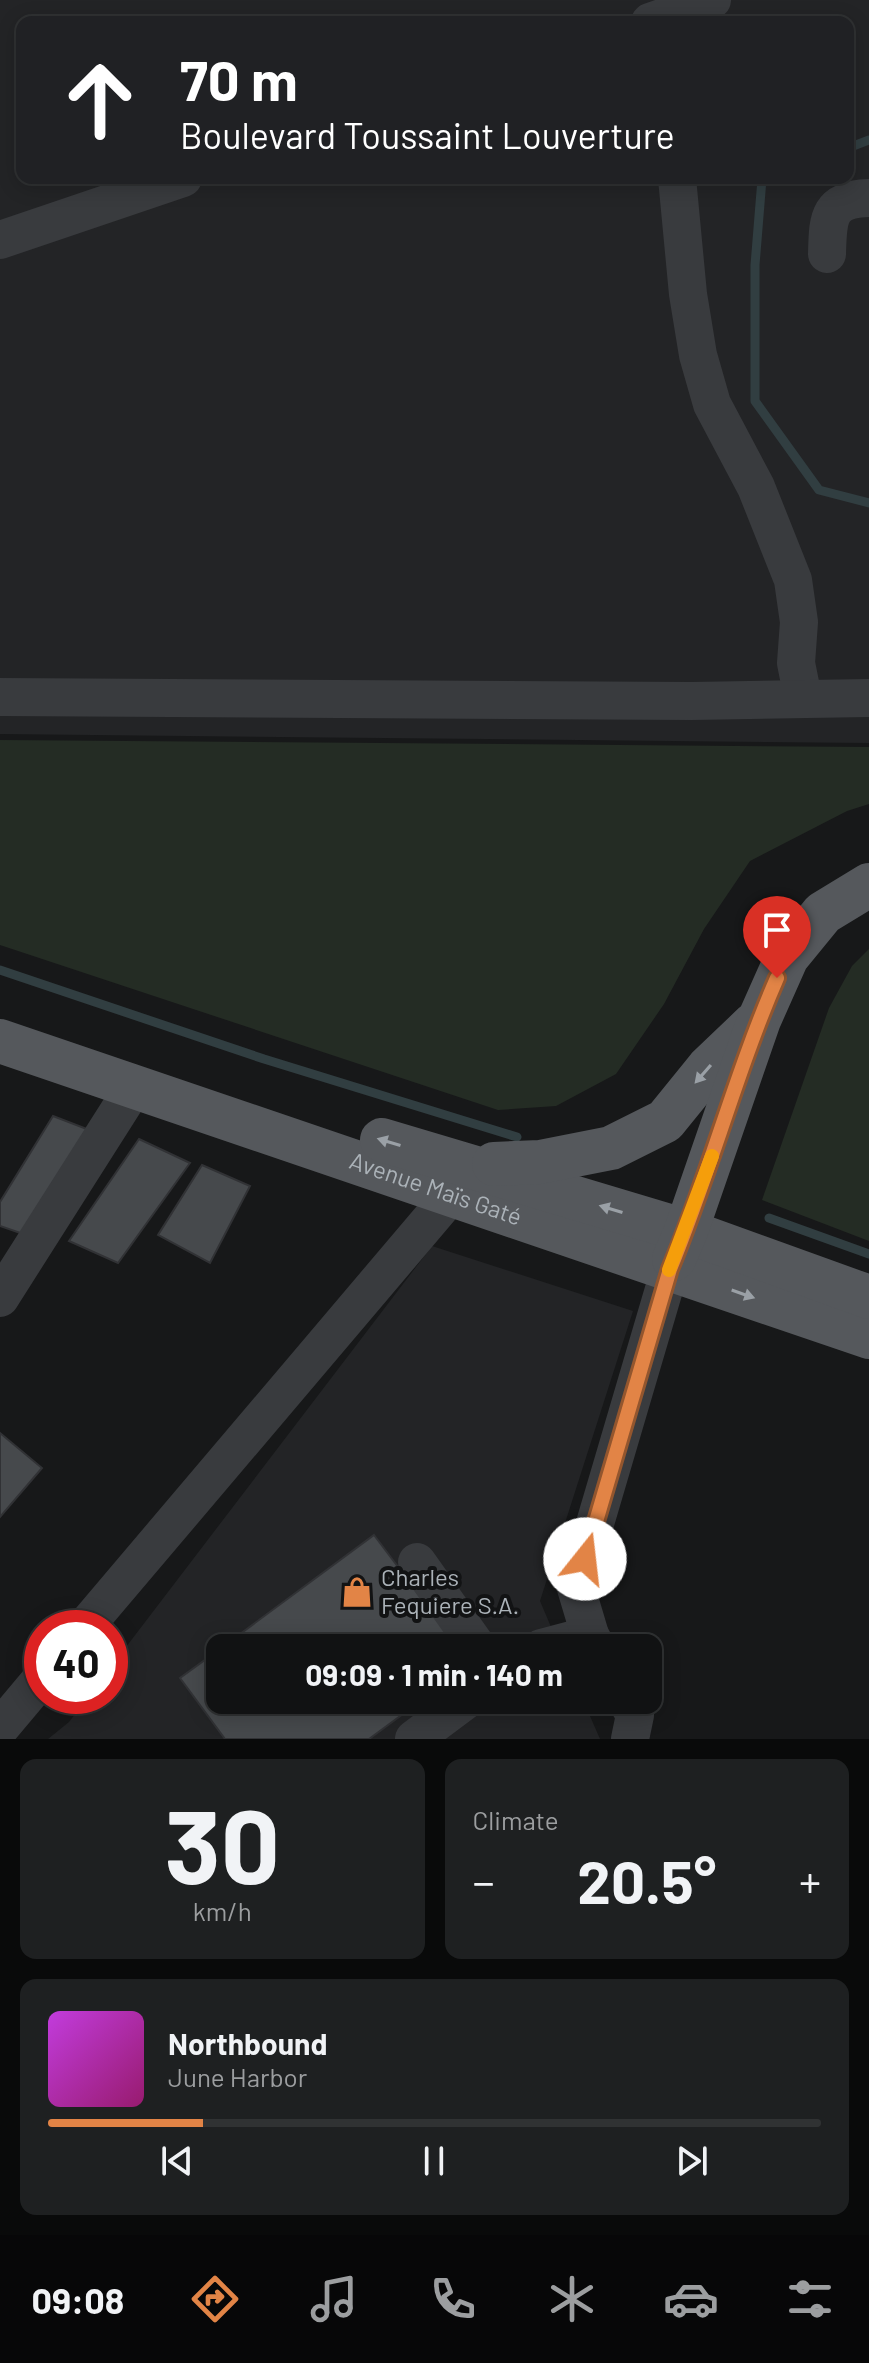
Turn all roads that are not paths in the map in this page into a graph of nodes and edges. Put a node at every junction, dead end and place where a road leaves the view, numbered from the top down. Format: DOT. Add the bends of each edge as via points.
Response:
graph roads {
  1 [pos="712,0"];
  2 [pos="674,16"];
  3 [pos="165,184"];
  4 [pos="678,184"];
  5 [pos="869,198"];
  6 [pos="0,240"];
  7 [pos="827,254"];
  8 [pos="0,697"];
  9 [pos="803,698"];
  10 [pos="869,698"];
  11 [pos="869,885"];
  12 [pos="0,1014"];
  13 [pos="759,1020"];
  14 [pos="0,1041"];
  15 [pos="134,1087"];
  16 [pos="458,1179"];
  17 [pos="678,1250"];
  18 [pos="869,1297"];
  19 [pos="0,1298"];
  20 [pos="869,1337"];
  21 [pos="417,1562"];
  22 [pos="99,1610"];
  23 [pos="468,1634"];
  24 [pos="590,1634"];
  25 [pos="24,1699"];
  26 [pos="447,1714"];
  27 [pos="0,1728"];
  28 [pos="414,1739"];
  1 -- 2 [label="street"];
  3 -- 6 [label="street"];
  4 -- 9 [label="street" via="698,355 712,404 756,487 793,580 799,622 796,663"];
  5 -- 7 [label="street" via="849,200 834,209"];
  8 -- 9 [label="street"];
  9 -- 10 [label="street"];
  11 -- 13 [label="main road" via="823,913 787,957"];
  16 -- 12 [label="main road, Avenue Maïs Gaté, one-way" via="342,1128"];
  13 -- 16 [label="main road, one-way" via="708,1068 665,1121 611,1148"];
  13 -- 17 [label="main road"];
  14 -- 15 [label="main road, Avenue Maïs Gaté"];
  15 -- 16 [label="main road, Avenue Maïs Gaté"];
  15 -- 19 [label="street"];
  16 -- 17 [label="main road, Avenue Maïs Gaté"];
  16 -- 22 [label="street"];
  17 -- 18 [label="main road, Avenue Maïs Gaté"];
  17 -- 20 [label="main road, Avenue Maïs Gaté, one-way"];
  17 -- 24 [label="street" via="576,1588"];
  21 -- 23 [label="street"];
  25 -- 27 [label="street"];
  26 -- 28 [label="street"];
}
